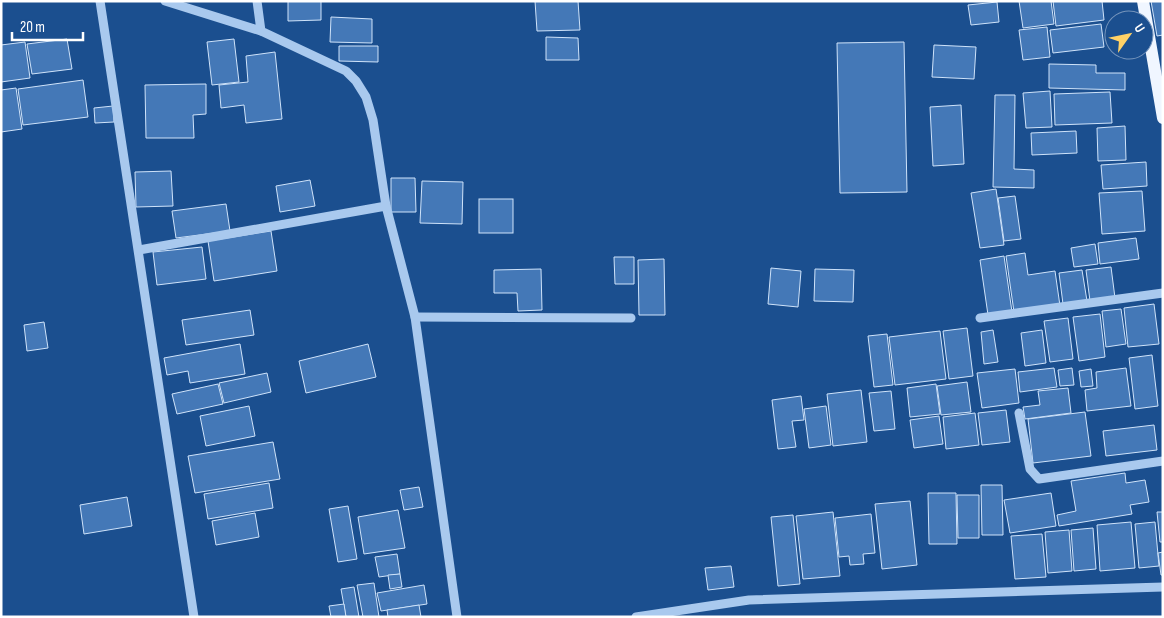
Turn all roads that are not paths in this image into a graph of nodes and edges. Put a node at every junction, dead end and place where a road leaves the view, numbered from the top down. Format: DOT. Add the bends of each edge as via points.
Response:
graph roads {
  1 [pos="100,1"];
  2 [pos="165,1"];
  3 [pos="257,1"];
  4 [pos="1142,1"];
  5 [pos="261,31"];
  6 [pos="1163,118"];
  7 [pos="386,206"];
  8 [pos="139,250"];
  9 [pos="1163,293"];
  10 [pos="414,317"];
  11 [pos="630,318"];
  12 [pos="980,318"];
  13 [pos="1019,413"];
  14 [pos="1163,461"];
  15 [pos="1163,586"];
  16 [pos="194,617"];
  17 [pos="458,617"];
  18 [pos="636,617"];
  1 -- 8 [label="street"];
  2 -- 5 [label="street"];
  3 -- 5 [label="street"];
  4 -- 6 [label="main road"];
  5 -- 7 [label="street" via="346,71 356,81 373,120"];
  7 -- 8 [label="street"];
  7 -- 10 [label="street"];
  8 -- 16 [label="street"];
  9 -- 12 [label="street"];
  10 -- 11 [label="street"];
  10 -- 17 [label="street"];
  13 -- 14 [label="street" via="1030,469 1039,478"];
  15 -- 18 [label="street" via="1055,592 798,597 698,606"];
}
